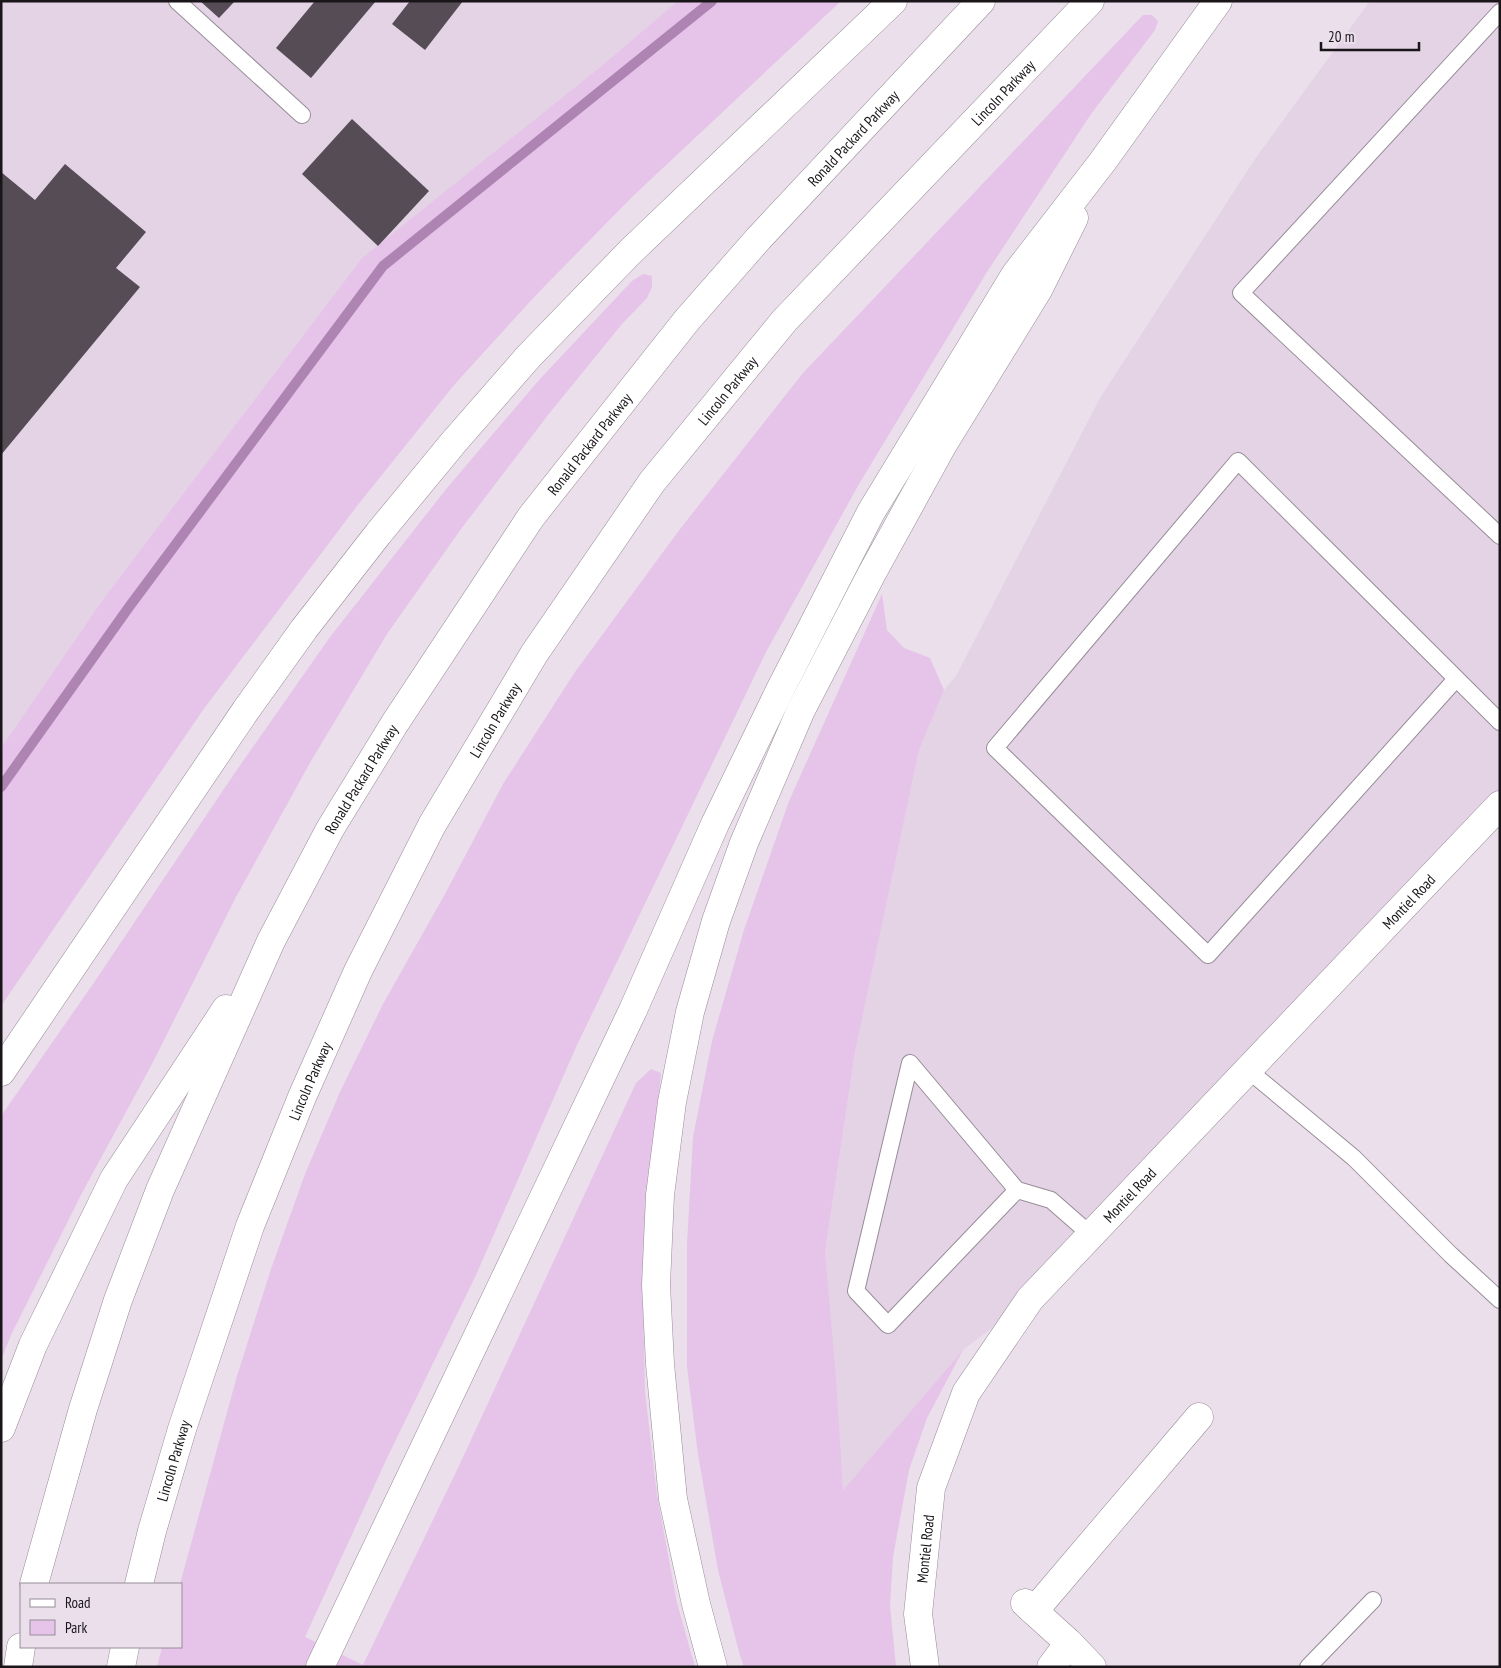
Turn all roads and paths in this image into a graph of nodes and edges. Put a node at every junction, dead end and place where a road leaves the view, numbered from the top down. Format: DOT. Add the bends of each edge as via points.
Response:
graph roads {
  1 [pos="177,1"];
  2 [pos="893,1"];
  3 [pos="981,1"];
  4 [pos="1090,1"];
  5 [pos="1218,1"];
  6 [pos="1500,12"];
  7 [pos="302,115"];
  8 [pos="1103,161"];
  9 [pos="1500,536"];
  10 [pos="1456,679"];
  11 [pos="1500,722"];
  12 [pos="1500,805"];
  13 [pos="271,941"];
  14 [pos="1248,1070"];
  15 [pos="1,1072"];
  16 [pos="1017,1190"];
  17 [pos="1091,1235"];
  18 [pos="1500,1300"];
  19 [pos="1199,1416"];
  20 [pos="1,1428"];
  21 [pos="34,1583"];
  22 [pos="139,1583"];
  23 [pos="1373,1600"];
  24 [pos="1069,1643"];
  25 [pos="21,1648"];
  26 [pos="125,1648"];
  27 [pos="18,1667"];
  28 [pos="121,1667"];
  29 [pos="320,1667"];
  30 [pos="714,1667"];
  31 [pos="925,1667"];
  32 [pos="1051,1667"];
  33 [pos="1092,1667"];
  34 [pos="1308,1667"];
  1 -- 7 [label="lane"];
  2 -- 15 [label="main road" via="630,252 529,356 434,466 304,629"];
  3 -- 13 [label="main road, Ronald Packard Parkway" via="759,238 688,320 532,517 390,731 330,829"];
  4 -- 22 [label="main road, Lincoln Parkway" via="784,321 652,482 534,654 432,825 358,971 302,1097 250,1226 182,1429"];
  5 -- 8 [label="main road"];
  6 -- 9 [label="lane" via="1241,293"];
  8 -- 29 [label="main road" via="1015,275 871,512 715,824 633,1010"];
  8 -- 30 [label="main road" via="1038,290 942,446 801,710 744,843 716,921 690,1012 672,1102 660,1195 656,1285 673,1499 696,1604"];
  10 -- 10 [label="lane" via="1238,461 994,748 1208,955"];
  10 -- 11 [label="lane"];
  12 -- 14 [label="main road, Montiel Road"];
  13 -- 20 [label="main road" via="114,1179 32,1345"];
  13 -- 21 [label="main road" via="160,1190 118,1300 83,1409"];
  14 -- 17 [label="main road, Montiel Road"];
  14 -- 18 [label="lane" via="1354,1158"];
  16 -- 16 [label="lane" via="888,1325 856,1291 910,1064"];
  16 -- 17 [label="lane" via="1051,1200"];
  17 -- 31 [label="main road, Montiel Road" via="1030,1299 966,1393 930,1488 918,1614"];
  19 -- 24 [label="main road" via="1030,1607"];
  23 -- 34 [label="lane"];
  24 -- 32 [label="main road"];
  24 -- 33 [label="main road"];
  25 -- 27 [label="main road"];
  26 -- 28 [label="main road"];
}
